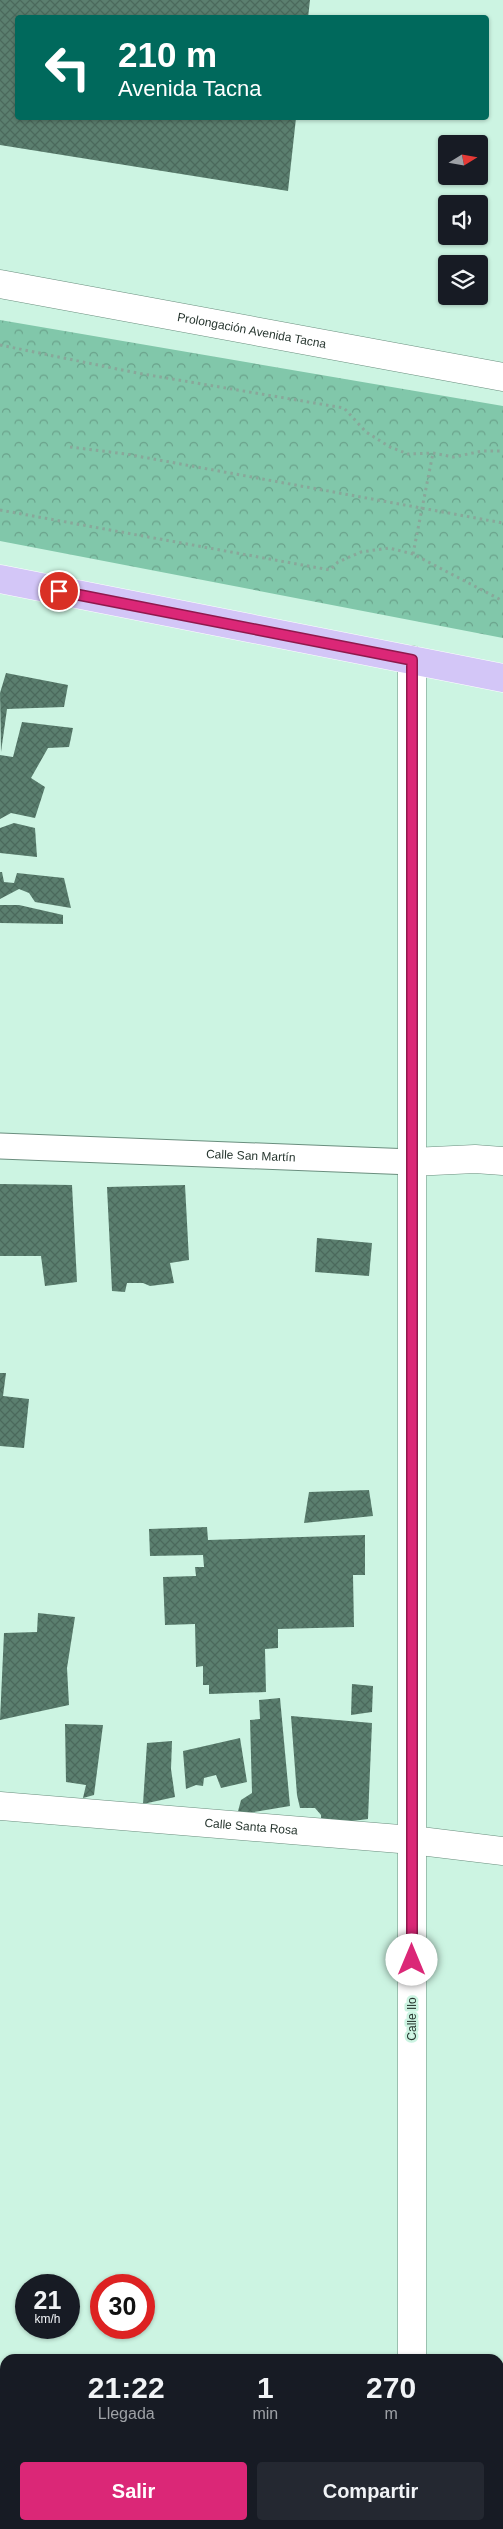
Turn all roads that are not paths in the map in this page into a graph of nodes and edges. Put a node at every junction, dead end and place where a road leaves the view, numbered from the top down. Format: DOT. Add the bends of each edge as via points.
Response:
graph roads {
  1 [pos="0,284"];
  2 [pos="503,377"];
  3 [pos="0,579"];
  4 [pos="412,660"];
  5 [pos="503,678"];
  6 [pos="0,1146"];
  7 [pos="503,1161"];
  8 [pos="412,1162"];
  9 [pos="0,1806"];
  10 [pos="412,1840"];
  11 [pos="503,1851"];
  12 [pos="412,2354"];
  1 -- 2 [label="street, Prolongación Avenida Tacna"];
  3 -- 4 [label="main road"];
  4 -- 5 [label="main road"];
  4 -- 8 [label="street, Calle Ilo"];
  6 -- 8 [label="street, Calle San Martín"];
  7 -- 8 [label="street, Calle San Martín"];
  8 -- 10 [label="street, Calle Ilo"];
  9 -- 10 [label="street, Calle Santa Rosa"];
  10 -- 11 [label="street, Calle Santa Rosa"];
  10 -- 12 [label="street, Calle Ilo"];
}
